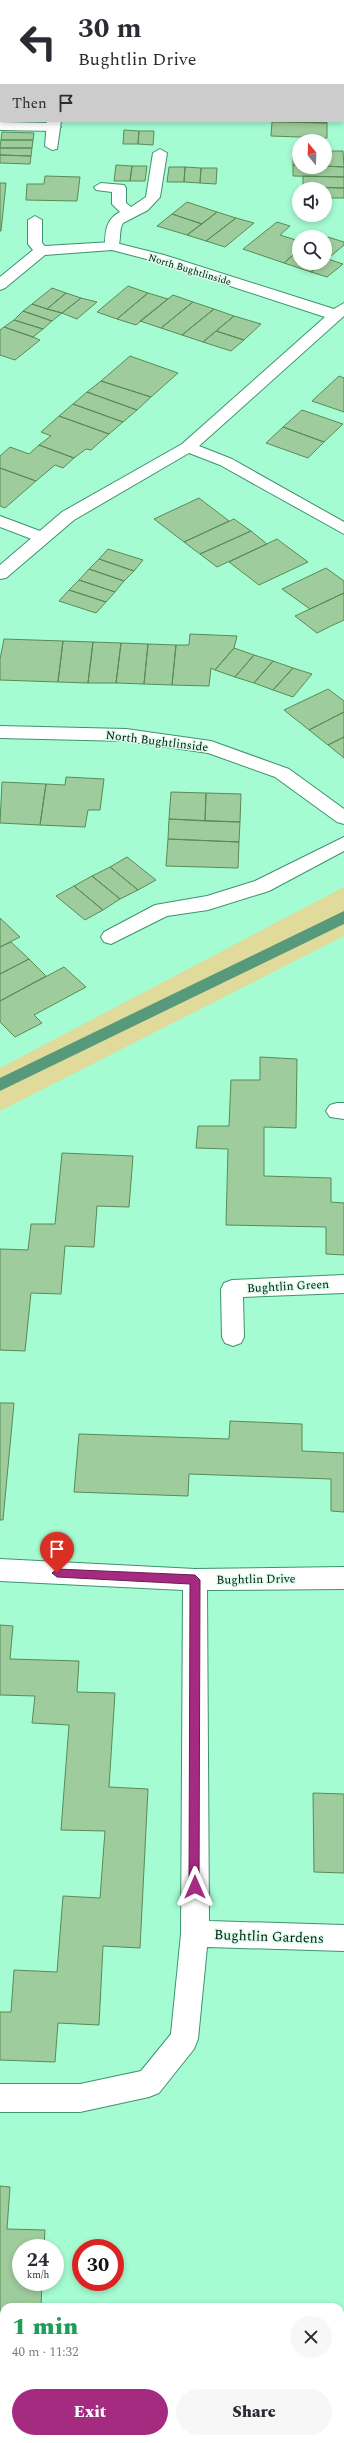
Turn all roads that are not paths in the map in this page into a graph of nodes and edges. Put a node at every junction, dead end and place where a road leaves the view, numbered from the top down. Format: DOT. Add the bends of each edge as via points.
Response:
graph roads {
  1 [pos="54,124"];
  2 [pos="0,126"];
  3 [pos="52,146"];
  4 [pos="160,152"];
  5 [pos="101,187"];
  6 [pos="129,212"];
  7 [pos="35,220"];
  8 [pos="112,246"];
  9 [pos="41,251"];
  10 [pos="0,285"];
  11 [pos="340,311"];
  12 [pos="188,447"];
  13 [pos="0,521"];
  14 [pos="342,525"];
  15 [pos="42,538"];
  16 [pos="4,567"];
  17 [pos="0,732"];
  18 [pos="344,818"];
  19 [pos="344,844"];
  20 [pos="112,937"];
  21 [pos="344,1284"];
  22 [pos="233,1337"];
  23 [pos="0,1570"];
  24 [pos="344,1578"];
  25 [pos="195,1580"];
  26 [pos="195,1934"];
  27 [pos="344,1938"];
  28 [pos="0,2098"];
  1 -- 2 [label="street"];
  1 -- 3 [label="street"];
  4 -- 6 [label="street" via="154,194 150,201"];
  5 -- 6 [label="street" via="119,188 119,204"];
  6 -- 8 [label="street" via="116,220 111,232"];
  7 -- 9 [label="street" via="35,244"];
  8 -- 9 [label="street, North Bughtlinside"];
  8 -- 11 [label="street, North Bughtlinside"];
  9 -- 10 [label="street"];
  11 -- 12 [label="street, North Bughtlinside"];
  12 -- 14 [label="street" via="226,462"];
  12 -- 15 [label="street, North Bughtlinside" via="68,516"];
  13 -- 15 [label="street"];
  15 -- 16 [label="street, North Bughtlinside"];
  17 -- 18 [label="street, North Bughtlinside" via="126,735 211,747 282,773"];
  19 -- 20 [label="street" via="262,886 208,903 162,910"];
  21 -- 22 [label="street, Bughtlin Green" via="232,1289"];
  23 -- 25 [label="street, Bughtlin Drive"];
  24 -- 25 [label="street, Bughtlin Drive"];
  25 -- 26 [label="street"];
  26 -- 27 [label="street, Bughtlin Gardens"];
  26 -- 28 [label="street" via="184,2038 149,2083 80,2098"];
}
